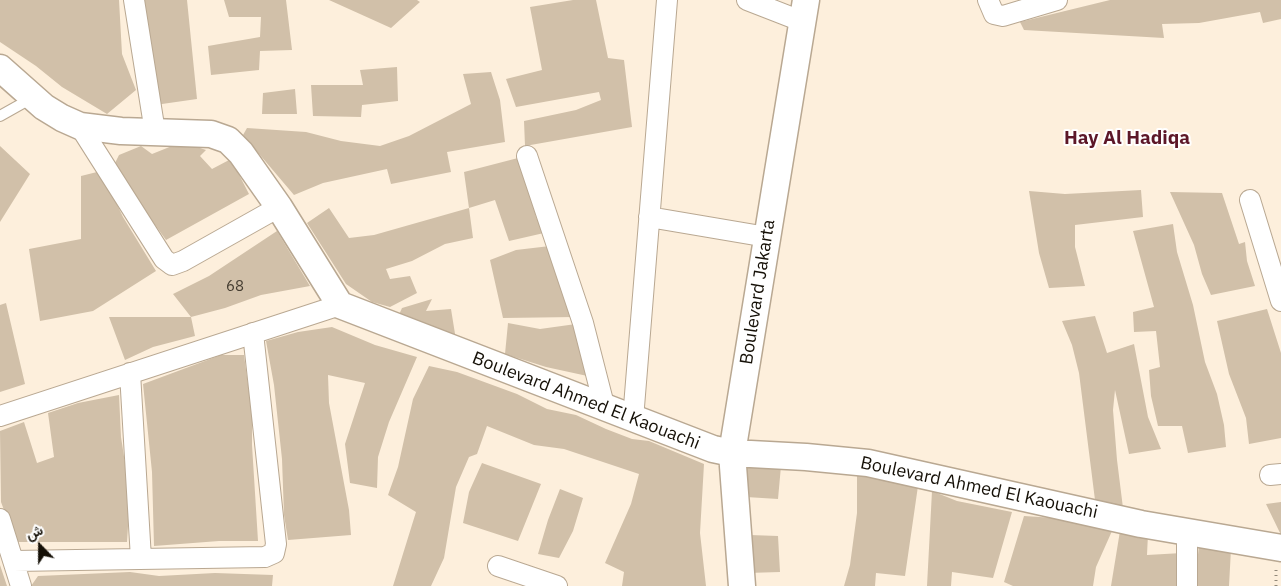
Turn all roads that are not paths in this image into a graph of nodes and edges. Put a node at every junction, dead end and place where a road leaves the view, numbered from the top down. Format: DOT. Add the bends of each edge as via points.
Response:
graph roads {
  1 [pos="134,0"];
  2 [pos="667,0"];
  3 [pos="747,0"];
  4 [pos="988,0"];
  5 [pos="1057,0"];
  6 [pos="804,10"];
  7 [pos="0,68"];
  8 [pos="33,97"];
  9 [pos="0,116"];
  10 [pos="79,125"];
  11 [pos="155,132"];
  12 [pos="527,156"];
  13 [pos="1250,200"];
  14 [pos="279,207"];
  15 [pos="649,217"];
  16 [pos="767,237"];
  17 [pos="1281,301"];
  18 [pos="340,305"];
  19 [pos="253,333"];
  20 [pos="130,374"];
  21 [pos="605,409"];
  22 [pos="0,416"];
  23 [pos="633,419"];
  24 [pos="732,454"];
  25 [pos="0,519"];
  26 [pos="1187,533"];
  27 [pos="1281,548"];
  28 [pos="141,559"];
  29 [pos="14,561"];
  30 [pos="498,566"];
  31 [pos="21,586"];
  32 [pos="557,586"];
  33 [pos="742,586"];
  34 [pos="1186,586"];
  1 -- 11 [label="street"];
  2 -- 15 [label="street"];
  3 -- 6 [label="street"];
  4 -- 5 [label="street" via="994,14 1003,16"];
  6 -- 16 [label="street, Boulevard Jakarta"];
  7 -- 8 [label="street"];
  8 -- 9 [label="lane"];
  8 -- 10 [label="street" via="62,118"];
  10 -- 11 [label="street"];
  10 -- 14 [label="street" via="164,259 172,264 183,262"];
  11 -- 14 [label="street" via="212,134 228,140"];
  12 -- 21 [label="street" via="583,323"];
  13 -- 17 [label="street"];
  14 -- 18 [label="street"];
  15 -- 16 [label="street"];
  15 -- 23 [label="street"];
  16 -- 24 [label="street, Boulevard Jakarta"];
  18 -- 19 [label="street"];
  18 -- 21 [label="street, Boulevard Ahmed El Kaouachi"];
  19 -- 20 [label="street"];
  19 -- 28 [label="street" via="276,544 274,554 265,557"];
  20 -- 22 [label="street"];
  20 -- 28 [label="street"];
  21 -- 23 [label="street, Boulevard Ahmed El Kaouachi"];
  23 -- 24 [label="street, Boulevard Ahmed El Kaouachi"];
  24 -- 26 [label="street, Boulevard Ahmed El Kaouachi" via="868,463"];
  24 -- 33 [label="street, Boulevard Jakarta"];
  25 -- 29 [label="street"];
  26 -- 27 [label="street, Boulevard Ahmed El Kaouachi"];
  26 -- 34 [label="street"];
  28 -- 29 [label="street"];
  29 -- 31 [label="street"];
  30 -- 32 [label="street"];
}
